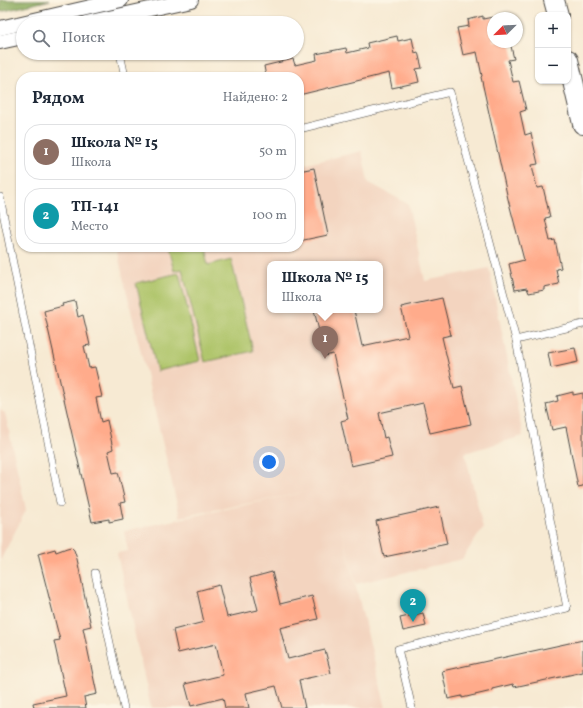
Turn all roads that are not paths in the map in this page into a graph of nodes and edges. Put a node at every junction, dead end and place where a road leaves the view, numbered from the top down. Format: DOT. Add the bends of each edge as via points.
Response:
graph roads {
  1 [pos="192,0"];
  2 [pos="554,0"];
  3 [pos="116,2"];
  4 [pos="557,12"];
  5 [pos="54,16"];
  6 [pos="114,16"];
  7 [pos="130,16"];
  8 [pos="16,24"];
  9 [pos="0,28"];
  10 [pos="16,39"];
  11 [pos="0,42"];
  12 [pos="121,60"];
  13 [pos="124,72"];
  14 [pos="571,73"];
  15 [pos="583,124"];
  16 [pos="304,128"];
  17 [pos="0,200"];
  18 [pos="583,324"];
  19 [pos="516,340"];
  20 [pos="60,503"];
  21 [pos="95,573"];
  22 [pos="124,708"];
  23 [pos="412,708"];
  1 -- 7 [label="street"];
  2 -- 4 [label="street"];
  3 -- 5 [label="street"];
  3 -- 6 [label="lane"];
  8 -- 9 [label="street"];
  10 -- 11 [label="street"];
  12 -- 13 [label="lane"];
  14 -- 15 [label="street"];
  16 -- 19 [label="lane" via="450,92"];
  17 -- 20 [label="lane"];
  18 -- 19 [label="lane"];
  19 -- 23 [label="lane" via="567,608 398,649"];
  21 -- 22 [label="lane"];
}
